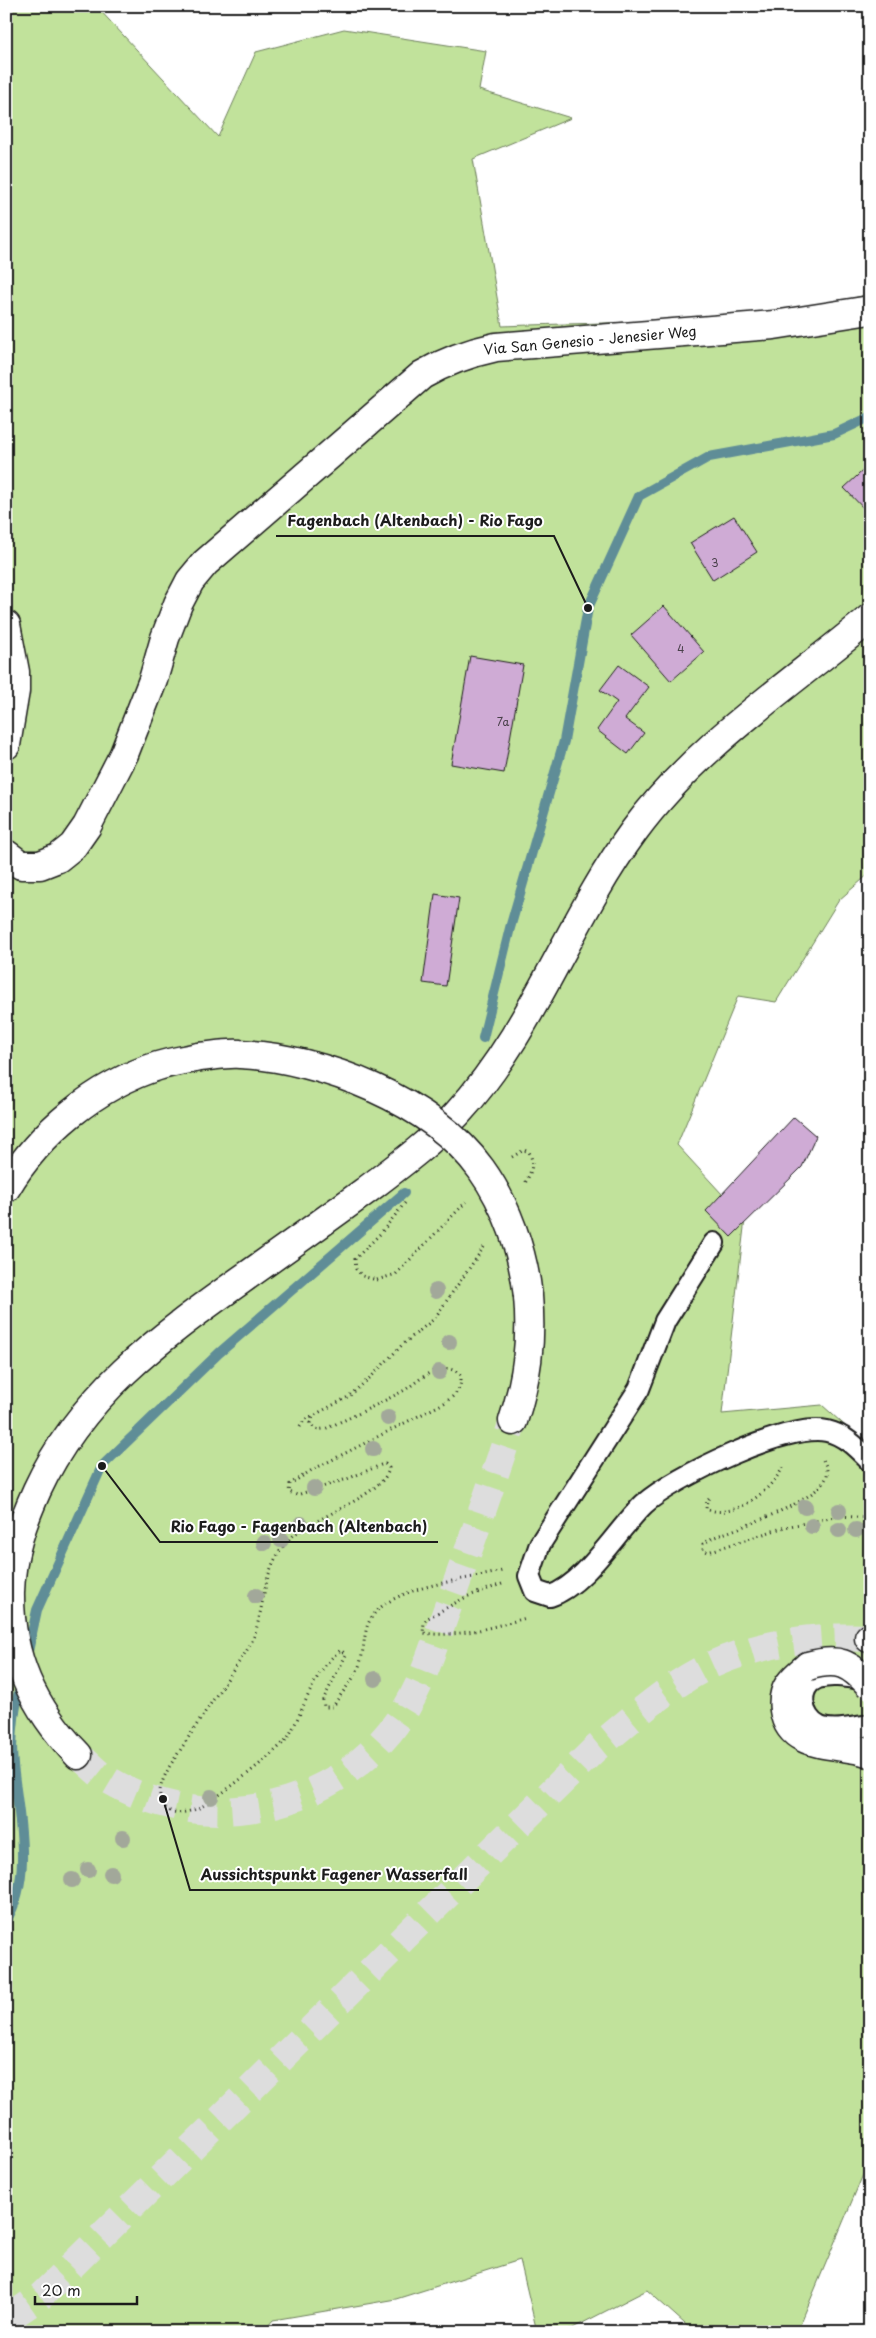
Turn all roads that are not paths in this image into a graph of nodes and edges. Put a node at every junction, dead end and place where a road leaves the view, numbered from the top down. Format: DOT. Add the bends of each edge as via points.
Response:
graph roads {
  1 [pos="870,310"];
  2 [pos="870,618"];
  3 [pos="6,625"];
  4 [pos="6,745"];
  5 [pos="6,854"];
  6 [pos="6,1188"];
  7 [pos="714,1243"];
  8 [pos="513,1421"];
  9 [pos="870,1461"];
  10 [pos="870,1680"];
  11 [pos="870,1685"];
  12 [pos="870,1725"];
  13 [pos="870,1753"];
  14 [pos="78,1755"];
  1 -- 5 [label="main road, Via San Genesio - Jenesier Weg" via="774,324 496,347 468,352 422,375 205,563 190,582 165,638 153,680 124,754 87,826 72,846 58,858 40,864 21,865"];
  2 -- 14 [label="main road" via="713,744 655,805 616,857 518,1033 484,1082 454,1116 415,1154 172,1329 93,1402 68,1434 48,1468 16,1543 10,1577 10,1613 16,1648 27,1682 44,1714"];
  3 -- 4 [label="main road" via="15,690"];
  6 -- 8 [label="main road, bridge" via="54,1129 79,1107 119,1082 157,1066 199,1057 239,1054 277,1058 364,1082 428,1119 465,1150 501,1201 525,1274 531,1329 523,1390"];
  7 -- 9 [label="lane" via="666,1321 640,1389 540,1544 529,1576 535,1591 550,1596 566,1589 663,1488 717,1461 782,1436 812,1429 841,1435"];
  10 -- 12 [label="lane" via="828,1676 816,1679 803,1693 802,1703 804,1711 820,1727"];
  11 -- 13 [label="main road, bridge" via="846,1664 833,1662 808,1666 788,1683 784,1694 785,1719 802,1738"];
}
